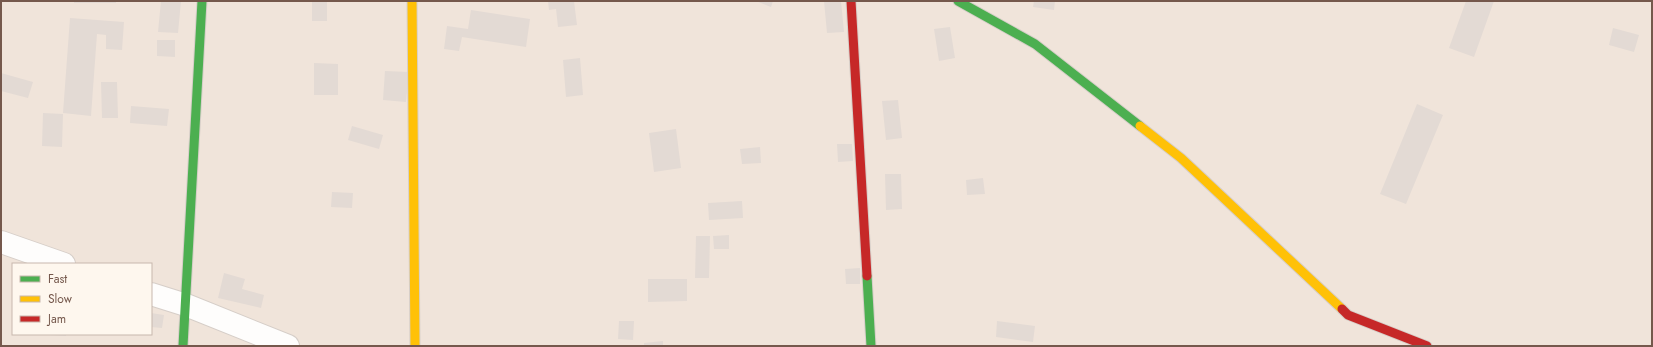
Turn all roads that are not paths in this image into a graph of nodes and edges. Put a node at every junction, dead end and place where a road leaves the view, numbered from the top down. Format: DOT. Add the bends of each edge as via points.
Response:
graph roads {
  1 [pos="202,1"];
  2 [pos="412,1"];
  3 [pos="851,1"];
  4 [pos="958,1"];
  5 [pos="1,242"];
  6 [pos="61,263"];
  7 [pos="152,294"];
  8 [pos="186,305"];
  9 [pos="183,346"];
  10 [pos="288,346"];
  11 [pos="415,346"];
  12 [pos="871,346"];
  13 [pos="1427,346"];
  1 -- 8 [label="street"];
  2 -- 11 [label="street"];
  3 -- 12 [label="street"];
  4 -- 13 [label="street" via="1035,44 1181,158 1348,315"];
  5 -- 6 [label="street"];
  7 -- 8 [label="street"];
  8 -- 9 [label="street"];
  8 -- 10 [label="street"];
}
